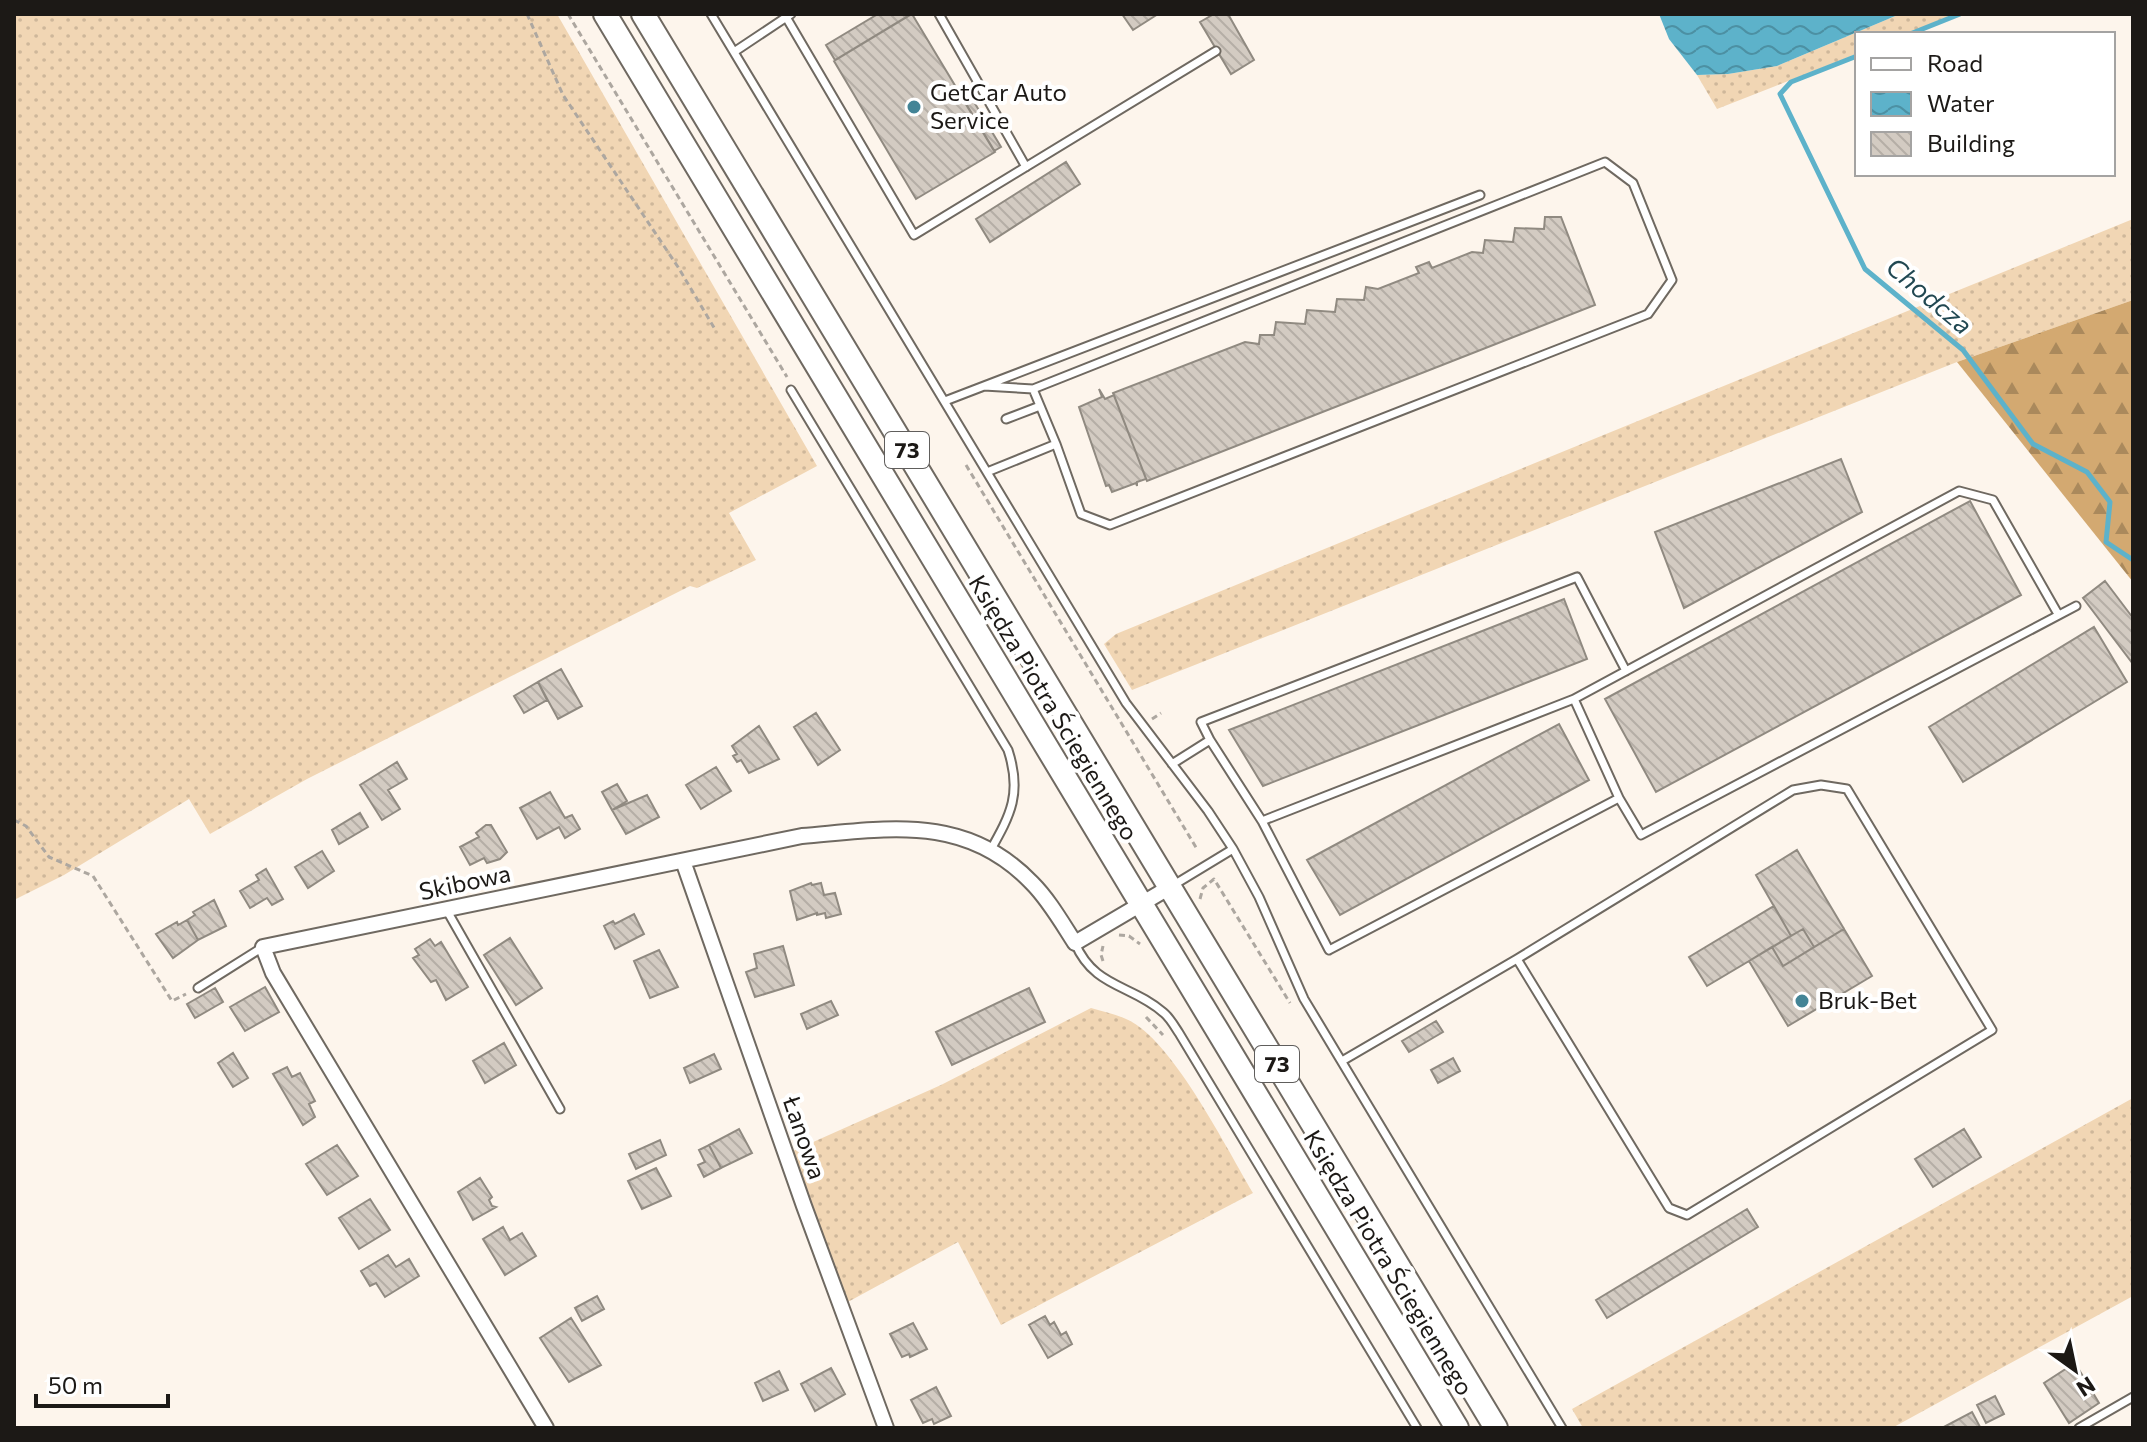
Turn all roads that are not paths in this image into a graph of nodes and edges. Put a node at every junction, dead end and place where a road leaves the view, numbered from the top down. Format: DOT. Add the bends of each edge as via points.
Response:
graph roads {
  1 [pos="605,14"];
  2 [pos="643,14"];
  3 [pos="711,14"];
  4 [pos="939,14"];
  5 [pos="788,16"];
  6 [pos="1216,51"];
  7 [pos="734,52"];
  8 [pos="1026,167"];
  9 [pos="1480,195"];
  10 [pos="984,386"];
  11 [pos="1033,389"];
  12 [pos="791,390"];
  13 [pos="945,401"];
  14 [pos="1040,406"];
  15 [pos="1006,419"];
  16 [pos="1056,444"];
  17 [pos="987,472"];
  18 [pos="2076,606"];
  19 [pos="2058,614"];
  20 [pos="1626,671"];
  21 [pos="1574,699"];
  22 [pos="1210,740"];
  23 [pos="1172,764"];
  24 [pos="1619,798"];
  25 [pos="1262,821"];
  26 [pos="1233,849"];
  27 [pos="990,851"];
  28 [pos="683,861"];
  29 [pos="1170,887"];
  30 [pos="1141,904"];
  31 [pos="446,909"];
  32 [pos="1075,943"];
  33 [pos="263,947"];
  34 [pos="1517,959"];
  35 [pos="198,988"];
  36 [pos="1342,1061"];
  37 [pos="560,1109"];
  38 [pos="2133,1397"];
  39 [pos="546,1428"];
  40 [pos="886,1428"];
  41 [pos="1417,1428"];
  42 [pos="1457,1428"];
  43 [pos="1496,1428"];
  44 [pos="1562,1428"];
  45 [pos="2079,1428"];
  1 -- 30 [label="main road, Księdza Piotra Ściegiennego / 73"];
  2 -- 29 [label="main road, Księdza Piotra Ściegiennego / 73"];
  3 -- 7 [label="lane"];
  4 -- 8 [label="lane"];
  5 -- 7 [label="lane"];
  5 -- 8 [label="lane" via="914,235"];
  6 -- 8 [label="lane"];
  7 -- 13 [label="lane"];
  9 -- 10 [label="lane"];
  10 -- 11 [label="lane"];
  10 -- 13 [label="lane"];
  11 -- 14 [label="lane"];
  11 -- 16 [label="lane" via="1605,162 1633,183 1672,280 1648,314 1110,525 1081,514"];
  12 -- 27 [label="lane" via="1008,750 1015,772 1012,810"];
  13 -- 17 [label="lane"];
  14 -- 15 [label="lane"];
  14 -- 16 [label="lane"];
  16 -- 17 [label="lane"];
  17 -- 23 [label="lane" via="1126,703"];
  18 -- 19 [label="lane"];
  19 -- 20 [label="lane" via="1993,500 1959,491"];
  19 -- 24 [label="lane" via="1641,835"];
  20 -- 21 [label="lane"];
  20 -- 22 [label="lane" via="1577,577 1201,722"];
  21 -- 24 [label="lane"];
  21 -- 25 [label="lane"];
  22 -- 23 [label="lane"];
  22 -- 25 [label="lane"];
  23 -- 26 [label="lane"];
  24 -- 25 [label="lane" via="1329,950"];
  26 -- 29 [label="lane"];
  26 -- 36 [label="lane" via="1304,999"];
  27 -- 28 [label="street, Skibowa" via="939,831 907,827 802,836"];
  27 -- 32 [label="street, Skibowa" via="1033,884"];
  28 -- 31 [label="street, Skibowa"];
  28 -- 40 [label="street, Łanowa"];
  29 -- 30 [label="street"];
  29 -- 43 [label="main road, Księdza Piotra Ściegiennego / 73"];
  30 -- 32 [label="street"];
  30 -- 42 [label="main road, Księdza Piotra Ściegiennego / 73"];
  31 -- 33 [label="street, Skibowa"];
  31 -- 37 [label="lane"];
  32 -- 41 [label="lane" via="1097,974 1156,1007 1179,1033"];
  33 -- 35 [label="lane"];
  33 -- 39 [label="street" via="273,973"];
  34 -- 34 [label="lane" via="1793,790 1821,785 1847,789 1992,1030 1687,1215 1669,1208"];
  34 -- 36 [label="lane"];
  36 -- 44 [label="lane"];
  38 -- 45 [label="lane"];
}
